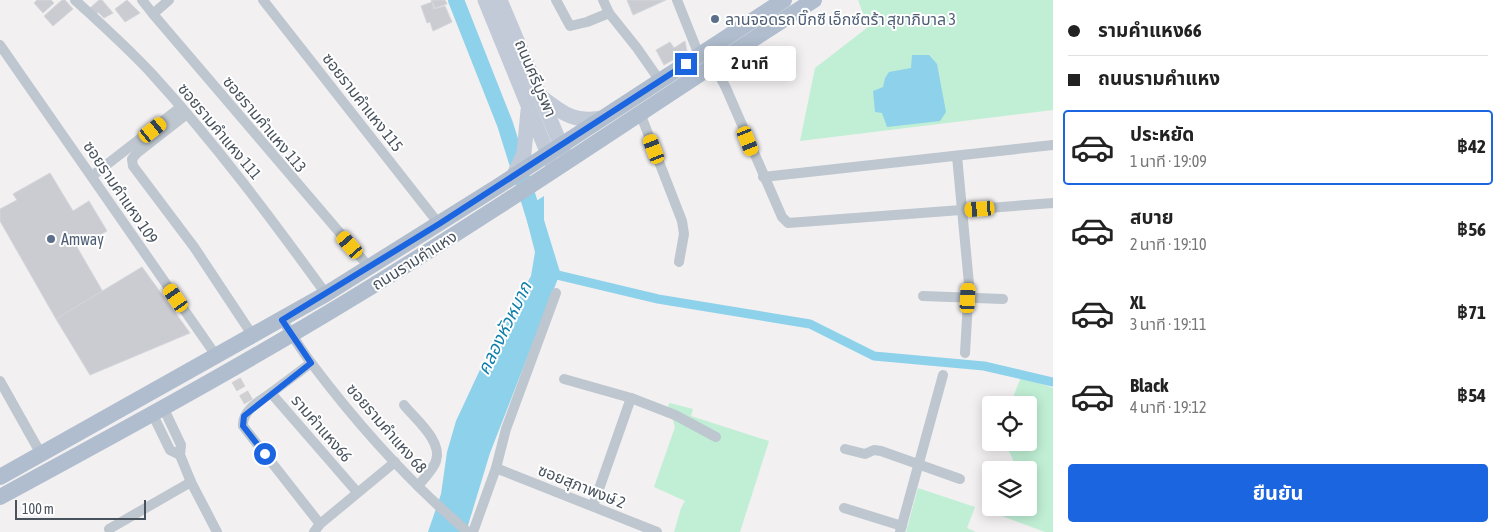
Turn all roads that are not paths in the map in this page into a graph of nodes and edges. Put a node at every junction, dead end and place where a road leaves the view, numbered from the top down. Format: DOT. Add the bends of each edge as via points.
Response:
graph roads {
  1 [pos="76,0"];
  2 [pos="142,0"];
  3 [pos="169,0"];
  4 [pos="263,0"];
  5 [pos="556,0"];
  6 [pos="603,0"];
  7 [pos="677,0"];
  8 [pos="784,0"];
  9 [pos="814,0"];
  10 [pos="488,1"];
  11 [pos="608,13"];
  12 [pos="153,14"];
  13 [pos="0,44"];
  14 [pos="699,55"];
  15 [pos="714,65"];
  16 [pos="660,81"];
  17 [pos="533,98"];
  18 [pos="182,112"];
  19 [pos="640,113"];
  20 [pos="603,118"];
  21 [pos="1053,145"];
  22 [pos="554,150"];
  23 [pos="1053,155"];
  24 [pos="957,156"];
  25 [pos="561,166"];
  26 [pos="92,176"];
  27 [pos="513,177"];
  28 [pos="763,177"];
  29 [pos="1053,204"];
  30 [pos="962,210"];
  31 [pos="439,224"];
  32 [pos="679,262"];
  33 [pos="369,267"];
  34 [pos="556,293"];
  35 [pos="326,294"];
  36 [pos="923,296"];
  37 [pos="968,298"];
  38 [pos="1004,300"];
  39 [pos="282,320"];
  40 [pos="292,335"];
  41 [pos="253,336"];
  42 [pos="965,353"];
  43 [pos="217,357"];
  44 [pos="311,363"];
  45 [pos="943,375"];
  46 [pos="564,379"];
  47 [pos="0,381"];
  48 [pos="271,393"];
  49 [pos="631,398"];
  50 [pos="404,405"];
  51 [pos="157,410"];
  52 [pos="716,437"];
  53 [pos="844,449"];
  54 [pos="41,454"];
  55 [pos="395,462"];
  56 [pos="919,464"];
  57 [pos="496,468"];
  58 [pos="0,477"];
  59 [pos="960,479"];
  60 [pos="191,482"];
  61 [pos="418,486"];
  62 [pos="358,492"];
  63 [pos="0,497"];
  64 [pos="593,506"];
  65 [pos="844,508"];
  66 [pos="317,528"];
  67 [pos="109,529"];
  68 [pos="901,529"];
  69 [pos="217,532"];
  70 [pos="468,532"];
  71 [pos="473,532"];
  72 [pos="657,532"];
  1 -- 18 [label="street, ซอยรามคำแหง 111" via="151,72"];
  2 -- 12 [label="street, ซอยรามคำแหง 113"];
  3 -- 12 [label="street"];
  4 -- 31 [label="street, ซอยรามคำแหง 115"];
  5 -- 11 [label="street" via="570,26"];
  6 -- 11 [label="street"];
  7 -- 14 [label="street"];
  8 -- 14 [label="main road, ถนนรามคำแหง"];
  9 -- 15 [label="main road, ถนนรามคำแหง"];
  10 -- 17 [label="street, ถนนศรีบูรพา"];
  11 -- 16 [label="street" via="638,48"];
  12 -- 33 [label="street, ซอยรามคำแหง 113"];
  13 -- 26 [label="street, ซอยรามคำแหง 109"];
  14 -- 16 [label="main road, ถนนรามคำแหง"];
  15 -- 19 [label="main road, ถนนรามคำแหง"];
  15 -- 28 [label="street"];
  16 -- 20 [label="main road, ถนนรามคำแหง"];
  17 -- 20 [label="street" via="573,118 585,121"];
  17 -- 22 [label="street, ถนนศรีบูรพา"];
  17 -- 27 [label="street" via="524,153"];
  18 -- 26 [label="street"];
  18 -- 35 [label="street, ซอยรามคำแหง 111" via="249,188"];
  18 -- 41 [label="street" via="137,153 132,159 133,166 194,247"];
  19 -- 25 [label="main road, ถนนรามคำแหง"];
  19 -- 32 [label="street" via="682,221 684,234"];
  20 -- 22 [label="main road, ถนนรามคำแหง"];
  21 -- 23 [label="street"];
  21 -- 24 [label="street"];
  22 -- 25 [label="street, ถนนศรีบูรพา"];
  22 -- 27 [label="main road, ถนนรามคำแหง"];
  24 -- 28 [label="street"];
  24 -- 30 [label="street"];
  25 -- 40 [label="main road, ถนนรามคำแหง"];
  26 -- 43 [label="street, ซอยรามคำแหง 109"];
  27 -- 31 [label="main road, ถนนรามคำแหง"];
  28 -- 30 [label="street" via="788,223"];
  29 -- 30 [label="street"];
  30 -- 37 [label="street"];
  31 -- 33 [label="main road, ถนนรามคำแหง"];
  33 -- 35 [label="main road, ถนนรามคำแหง"];
  34 -- 57 [label="street" via="506,429"];
  35 -- 39 [label="main road, ถนนรามคำแหง"];
  36 -- 37 [label="street"];
  37 -- 38 [label="street"];
  37 -- 42 [label="street"];
  39 -- 40 [label="street, ซอยรามคำแหง 68"];
  39 -- 41 [label="main road, ถนนรามคำแหง"];
  40 -- 44 [label="street, ซอยรามคำแหง 68"];
  40 -- 51 [label="main road, ถนนรามคำแหง" via="233,375"];
  41 -- 43 [label="main road, ถนนรามคำแหง"];
  43 -- 54 [label="main road, ถนนรามคำแหง"];
  44 -- 48 [label="street"];
  44 -- 55 [label="street, ซอยรามคำแหง 68"];
  45 -- 56 [label="street"];
  46 -- 49 [label="street"];
  47 -- 54 [label="street"];
  48 -- 62 [label="street, รามคำแหง66"];
  48 -- 66 [label="street, รามคำแหง66" via="244,416 243,426"];
  49 -- 52 [label="street" via="666,411"];
  49 -- 64 [label="street"];
  50 -- 61 [label="street" via="435,443 438,452 434,467"];
  51 -- 60 [label="street" via="181,445 180,454"];
  51 -- 63 [label="main road, ถนนรามคำแหง"];
  53 -- 56 [label="street" via="865,454 881,451"];
  54 -- 58 [label="main road, ถนนรามคำแหง"];
  55 -- 61 [label="street, ซอยรามคำแหง 68"];
  55 -- 62 [label="street, รามคำแหง66"];
  56 -- 59 [label="street"];
  56 -- 68 [label="street"];
  57 -- 64 [label="street, ซอยสุภาพงษ์ 2"];
  57 -- 71 [label="street"];
  60 -- 67 [label="street"];
  60 -- 69 [label="street"];
  61 -- 70 [label="street, ซอยรามคำแหง 68"];
  62 -- 66 [label="street, รามคำแหง66"];
  64 -- 72 [label="street, ซอยสุภาพงษ์ 2"];
  65 -- 68 [label="street"];
}
